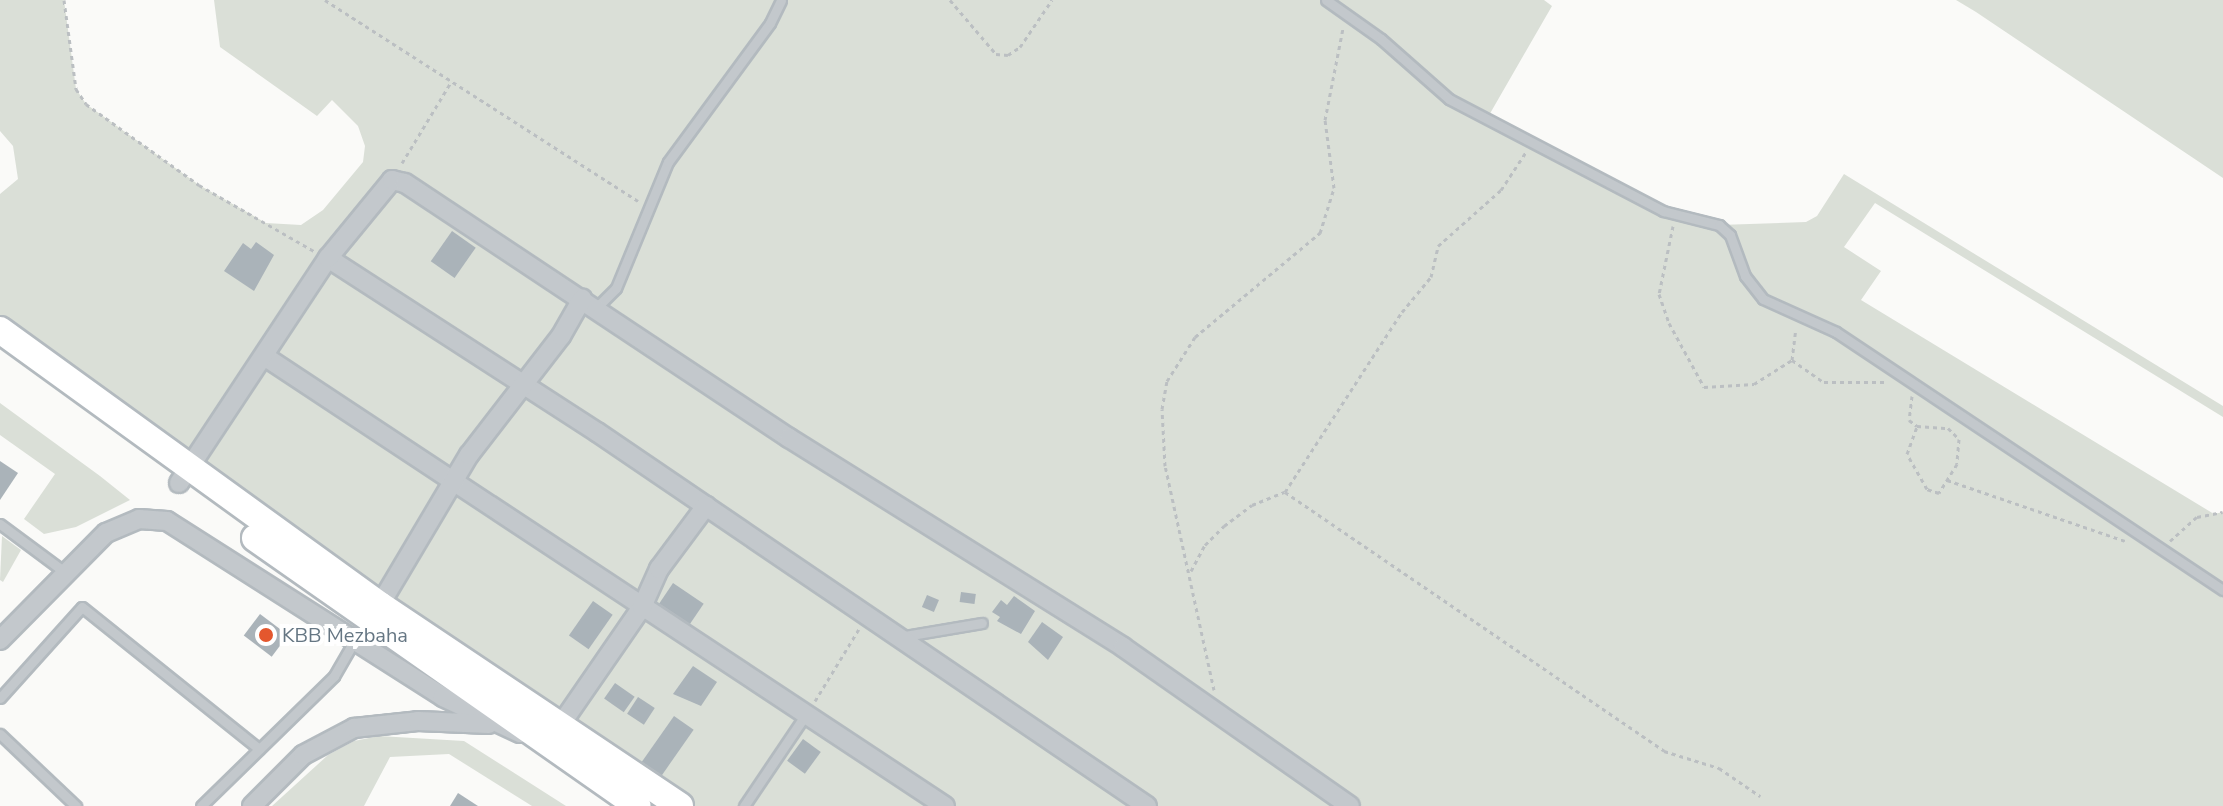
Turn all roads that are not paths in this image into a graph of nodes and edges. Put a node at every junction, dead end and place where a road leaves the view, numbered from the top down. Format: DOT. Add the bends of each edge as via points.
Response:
graph roads {
  1 [pos="781,0"];
  2 [pos="1326,0"];
  3 [pos="328,258"];
  4 [pos="589,303"];
  5 [pos="0,330"];
  6 [pos="0,351"];
  7 [pos="264,356"];
  8 [pos="524,385"];
  9 [pos="184,476"];
  10 [pos="452,482"];
  11 [pos="706,506"];
  12 [pos="0,524"];
  13 [pos="66,573"];
  14 [pos="2223,590"];
  15 [pos="642,607"];
  16 [pos="368,623"];
  17 [pos="982,623"];
  18 [pos="898,637"];
  19 [pos="0,640"];
  20 [pos="0,698"];
  21 [pos="806,714"];
  22 [pos="497,724"];
  23 [pos="0,734"];
  24 [pos="554,735"];
  25 [pos="259,749"];
  26 [pos="76,806"];
  27 [pos="201,806"];
  28 [pos="252,806"];
  29 [pos="638,806"];
  30 [pos="680,806"];
  31 [pos="744,806"];
  32 [pos="945,806"];
  33 [pos="1147,806"];
  34 [pos="1350,806"];
  1 -- 4 [label="lane" via="770,23 668,162 616,288"];
  2 -- 14 [label="lane" via="1405,59 1434,89 1676,214 1719,225 1730,235 1753,289 1920,387"];
  3 -- 4 [label="street" via="392,180 405,183"];
  3 -- 7 [label="street"];
  3 -- 8 [label="street"];
  4 -- 8 [label="street"];
  4 -- 34 [label="street" via="789,438 1123,647"];
  5 -- 9 [label="main road"];
  6 -- 9 [label="main road"];
  7 -- 9 [label="street"];
  7 -- 10 [label="street"];
  8 -- 10 [label="street"];
  8 -- 11 [label="street"];
  9 -- 16 [label="main road"];
  10 -- 15 [label="street"];
  10 -- 16 [label="street"];
  11 -- 15 [label="street" via="659,569"];
  11 -- 18 [label="street"];
  12 -- 13 [label="lane"];
  13 -- 16 [label="street" via="106,533 139,519 167,521"];
  13 -- 19 [label="street"];
  15 -- 21 [label="street"];
  15 -- 24 [label="street"];
  16 -- 22 [label="street"];
  16 -- 24 [label="main road"];
  16 -- 25 [label="lane" via="334,676"];
  17 -- 18 [label="lane"];
  18 -- 33 [label="street"];
  20 -- 25 [label="lane" via="82,607"];
  21 -- 31 [label="lane"];
  21 -- 32 [label="street"];
  22 -- 24 [label="street"];
  22 -- 28 [label="street" via="418,721 354,728 303,755"];
  23 -- 26 [label="lane"];
  24 -- 29 [label="main road"];
  24 -- 30 [label="main road"];
  25 -- 27 [label="lane"];
}
